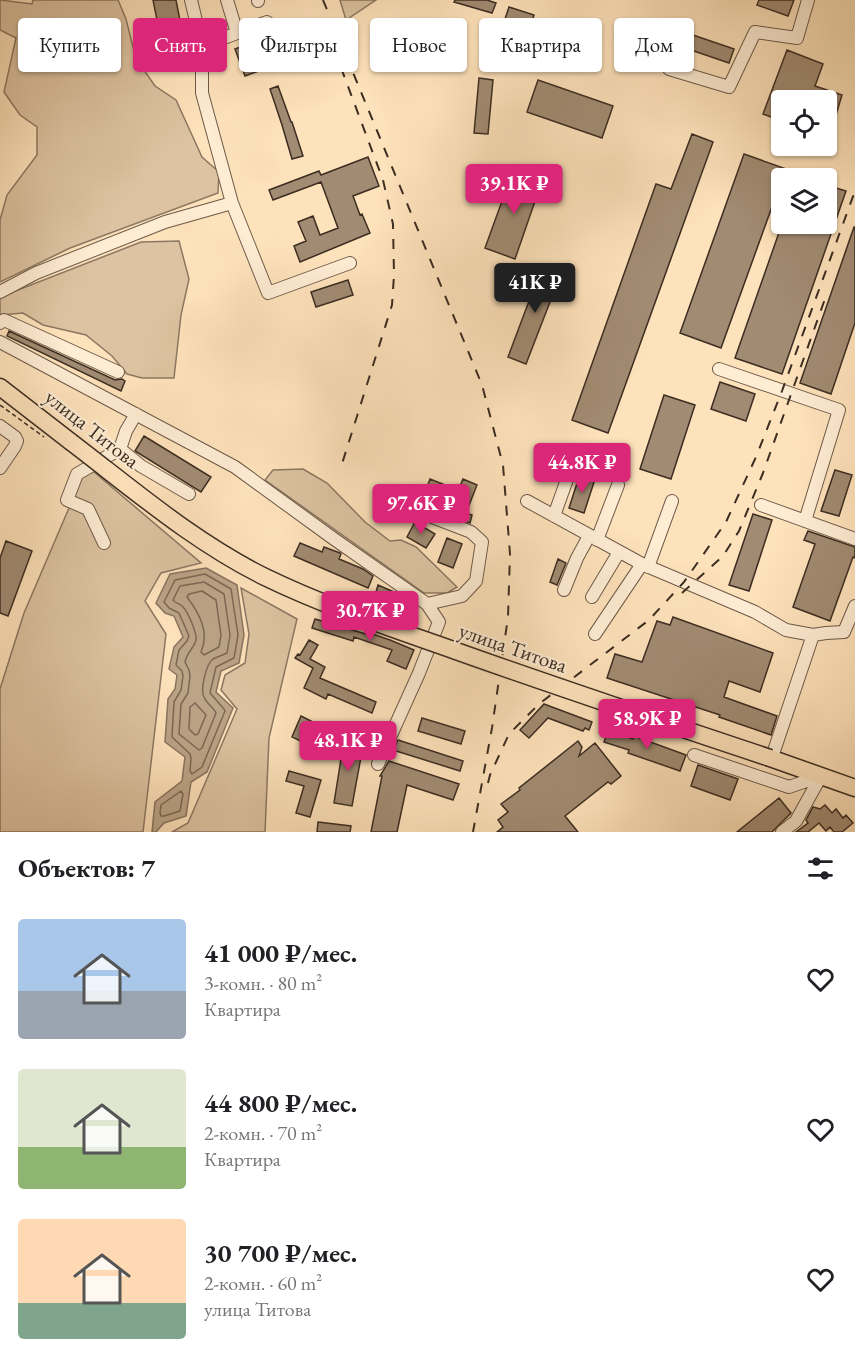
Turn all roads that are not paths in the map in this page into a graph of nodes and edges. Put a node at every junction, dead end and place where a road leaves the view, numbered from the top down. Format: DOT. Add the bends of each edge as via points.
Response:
graph roads {
  1 [pos="191,0"];
  2 [pos="227,0"];
  3 [pos="808,0"];
  4 [pos="195,18"];
  5 [pos="237,33"];
  6 [pos="227,37"];
  7 [pos="202,72"];
  8 [pos="679,72"];
  9 [pos="232,203"];
  10 [pos="350,263"];
  11 [pos="0,292"];
  12 [pos="0,322"];
  13 [pos="0,342"];
  14 [pos="719,369"];
  15 [pos="118,372"];
  16 [pos="0,387"];
  17 [pos="136,414"];
  18 [pos="0,426"];
  19 [pos="120,448"];
  20 [pos="0,468"];
  21 [pos="571,468"];
  22 [pos="618,485"];
  23 [pos="189,494"];
  24 [pos="527,501"];
  25 [pos="672,501"];
  26 [pos="761,505"];
  27 [pos="554,516"];
  28 [pos="432,517"];
  29 [pos="805,521"];
  30 [pos="593,538"];
  31 [pos="855,539"];
  32 [pos="104,543"];
  33 [pos="619,552"];
  34 [pos="645,566"];
  35 [pos="564,590"];
  36 [pos="592,597"];
  37 [pos="428,604"];
  38 [pos="855,606"];
  39 [pos="595,634"];
  40 [pos="813,635"];
  41 [pos="694,755"];
  42 [pos="770,758"];
  43 [pos="378,764"];
  44 [pos="821,776"];
  45 [pos="855,788"];
  46 [pos="782,832"];
  1 -- 4 [label="lane"];
  2 -- 5 [label="lane"];
  3 -- 8 [label="lane" via="797,38 756,32 729,87"];
  5 -- 6 [label="lane"];
  7 -- 9 [label="lane" via="202,93"];
  9 -- 10 [label="lane" via="268,293"];
  9 -- 11 [label="lane" via="165,222 36,273"];
  12 -- 15 [label="lane" via="4,320"];
  13 -- 17 [label="lane"];
  14 -- 29 [label="lane" via="840,410"];
  16 -- 42 [label="main road, улица Титова, bridge" via="186,530 223,554 302,594 526,676"];
  17 -- 19 [label="lane"];
  17 -- 37 [label="lane" via="235,467"];
  18 -- 20 [label="lane" via="17,441"];
  19 -- 23 [label="lane" via="141,466"];
  19 -- 32 [label="lane" via="77,474 67,500 88,509"];
  21 -- 27 [label="lane"];
  22 -- 30 [label="lane"];
  24 -- 27 [label="lane"];
  25 -- 34 [label="lane"];
  26 -- 29 [label="lane"];
  27 -- 30 [label="lane"];
  28 -- 37 [label="lane" via="471,532 482,542 476,581 462,596"];
  29 -- 31 [label="lane"];
  30 -- 33 [label="lane"];
  30 -- 35 [label="lane" via="577,558"];
  33 -- 34 [label="lane"];
  33 -- 36 [label="lane"];
  34 -- 39 [label="lane"];
  34 -- 40 [label="lane" via="755,612 786,630"];
  37 -- 43 [label="lane" via="439,622"];
  38 -- 40 [label="lane" via="844,632"];
  40 -- 42 [label="lane"];
  41 -- 44 [label="lane" via="789,787"];
  42 -- 44 [label="main road, улица Титова"];
  44 -- 45 [label="main road, улица Титова"];
  44 -- 46 [label="lane" via="796,821"];
}
